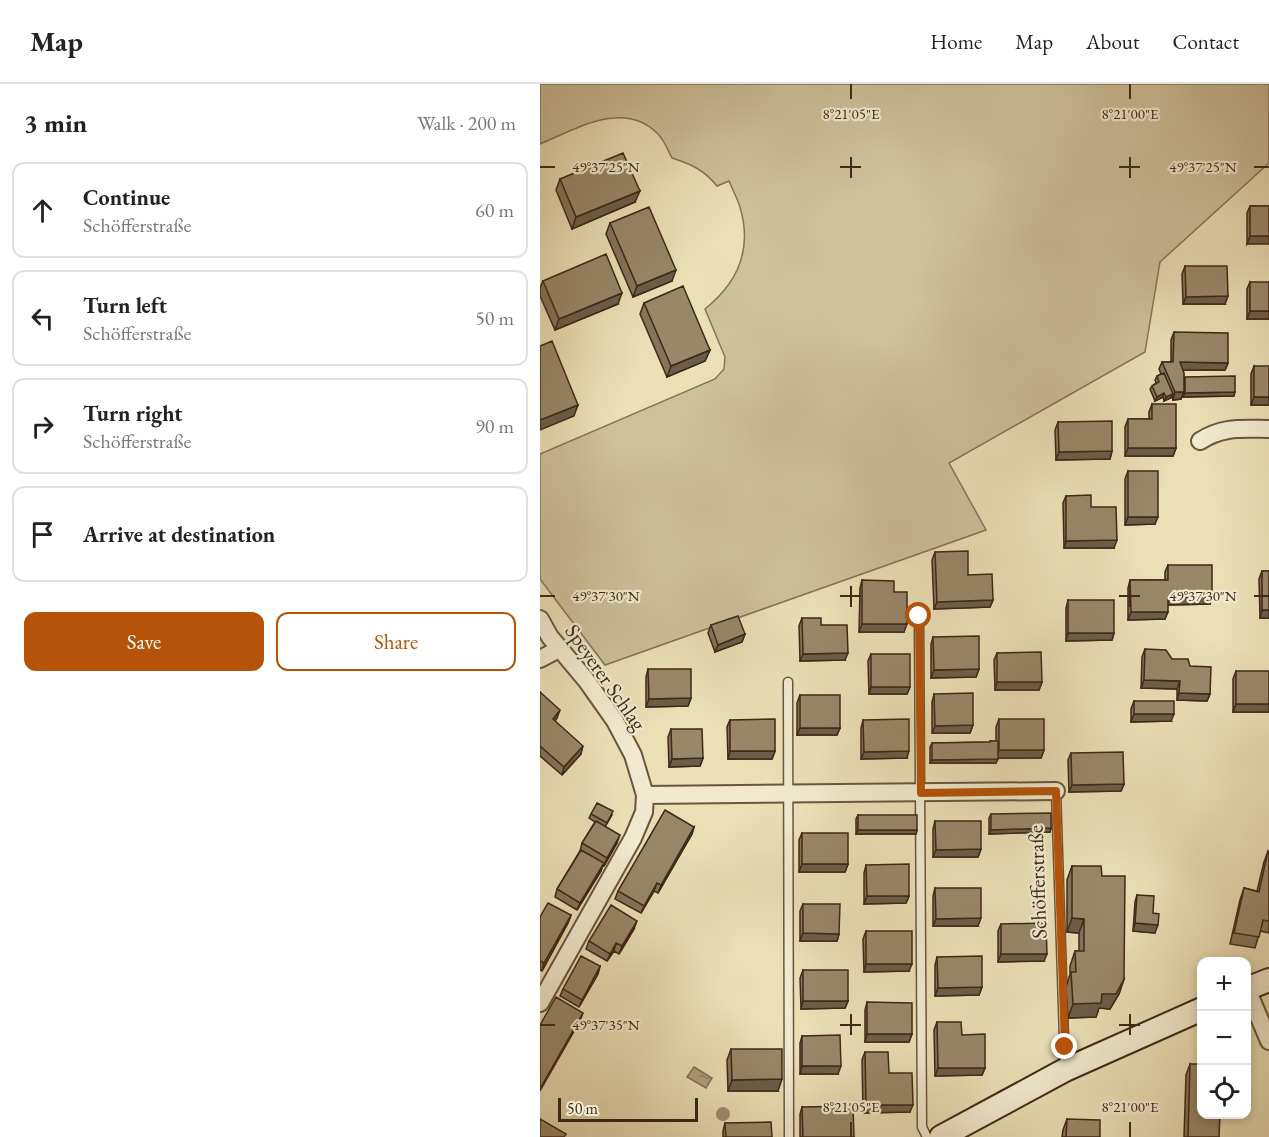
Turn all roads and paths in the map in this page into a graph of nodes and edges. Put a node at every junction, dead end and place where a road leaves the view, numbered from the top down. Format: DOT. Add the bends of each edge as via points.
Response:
graph roads {
  1 [pos="1269,429"];
  2 [pos="1200,441"];
  3 [pos="919,616"];
  4 [pos="540,619"];
  5 [pos="559,649"];
  6 [pos="540,659"];
  7 [pos="788,682"];
  8 [pos="1056,791"];
  9 [pos="921,793"];
  10 [pos="645,795"];
  11 [pos="789,795"];
  12 [pos="1269,980"];
  13 [pos="1251,987"];
  14 [pos="1251,998"];
  15 [pos="540,1003"];
  16 [pos="1198,1011"];
  17 [pos="1269,1041"];
  18 [pos="1065,1070"];
  19 [pos="789,1137"];
  20 [pos="927,1137"];
  21 [pos="941,1137"];
  1 -- 2 [label="street" via="1224,429"];
  3 -- 9 [label="lane"];
  4 -- 5 [label="street, Speyerer Schlag"];
  5 -- 6 [label="street"];
  5 -- 10 [label="street, Speyerer Schlag" via="615,721 633,755"];
  7 -- 11 [label="lane"];
  8 -- 9 [label="street, Schöfferstraße"];
  8 -- 18 [label="lane, Schöfferstraße"];
  9 -- 11 [label="street, Schöfferstraße"];
  9 -- 20 [label="lane" via="922,1127"];
  10 -- 11 [label="street, Schöfferstraße"];
  10 -- 15 [label="street" via="644,812 633,838"];
  11 -- 19 [label="lane"];
  12 -- 13 [label="main road"];
  14 -- 17 [label="street"];
  16 -- 18 [label="main road"];
  18 -- 21 [label="main road"];
}
